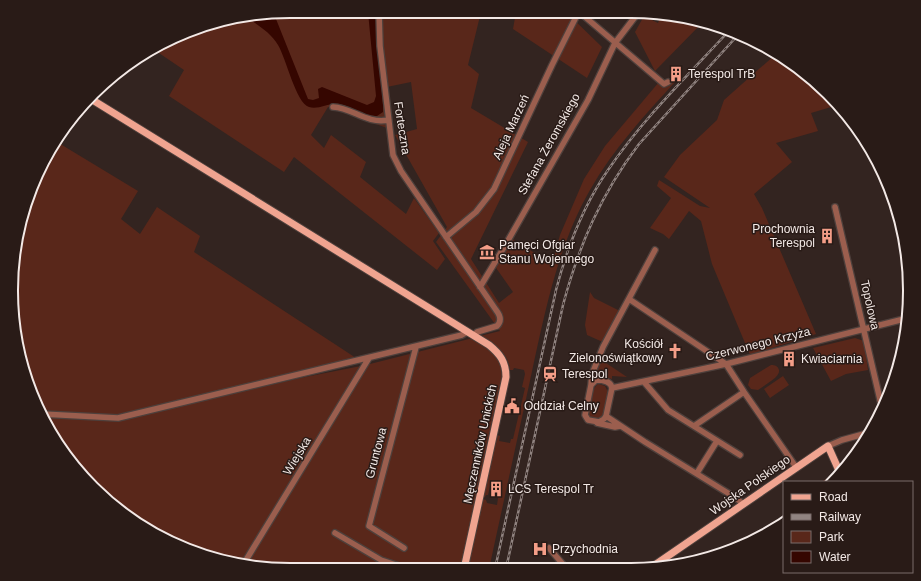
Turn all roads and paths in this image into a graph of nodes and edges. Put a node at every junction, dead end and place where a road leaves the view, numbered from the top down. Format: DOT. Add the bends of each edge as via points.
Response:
graph roads {
  1 [pos="379,18"];
  2 [pos="576,18"];
  3 [pos="586,18"];
  4 [pos="634,18"];
  5 [pos="615,43"];
  6 [pos="668,82"];
  7 [pos="95,101"];
  8 [pos="333,107"];
  9 [pos="388,120"];
  10 [pos="835,207"];
  11 [pos="444,235"];
  12 [pos="655,250"];
  13 [pos="480,287"];
  14 [pos="629,299"];
  15 [pos="901,320"];
  16 [pos="864,329"];
  17 [pos="472,335"];
  18 [pos="416,347"];
  19 [pos="369,358"];
  20 [pos="726,364"];
  21 [pos="644,382"];
  22 [pos="591,385"];
  23 [pos="612,388"];
  24 [pos="744,392"];
  25 [pos="880,399"];
  26 [pos="48,414"];
  27 [pos="606,416"];
  28 [pos="597,422"];
  29 [pos="620,426"];
  30 [pos="694,426"];
  31 [pos="861,435"];
  32 [pos="717,441"];
  33 [pos="828,446"];
  34 [pos="740,455"];
  35 [pos="796,467"];
  36 [pos="837,467"];
  37 [pos="697,473"];
  38 [pos="743,504"];
  39 [pos="335,533"];
  40 [pos="404,548"];
  41 [pos="549,548"];
  42 [pos="246,560"];
  43 [pos="660,561"];
  44 [pos="387,563"];
  45 [pos="465,563"];
  46 [pos="562,563"];
  1 -- 9 [label="street, Forteczna"];
  2 -- 11 [label="street, Aleja Marzeń" via="494,189 476,212"];
  3 -- 5 [label="street"];
  4 -- 5 [label="street, Stefana Żeromskiego"];
  5 -- 6 [label="street" via="664,84"];
  5 -- 13 [label="street, Stefana Żeromskiego" via="588,100"];
  7 -- 17 [label="main road, Męczenników Unickich"];
  8 -- 9 [label="street" via="363,118"];
  9 -- 11 [label="street, Forteczna" via="393,155"];
  10 -- 16 [label="street, Topolowa"];
  11 -- 13 [label="street, Forteczna"];
  12 -- 14 [label="street"];
  13 -- 17 [label="street, Forteczna" via="498,313 500,321 497,326"];
  14 -- 20 [label="street"];
  14 -- 22 [label="street" via="594,367"];
  15 -- 16 [label="street, Czerwonego Krzyża"];
  16 -- 20 [label="street, Czerwonego Krzyża"];
  16 -- 25 [label="street, Topolowa"];
  17 -- 18 [label="street" via="462,335"];
  17 -- 45 [label="main road, Męczenników Unickich" via="499,353 506,377"];
  18 -- 19 [label="street"];
  18 -- 40 [label="street, Gruntowa" via="368,526"];
  19 -- 26 [label="street" via="118,418"];
  19 -- 42 [label="street, Wiejska"];
  20 -- 21 [label="street, Czerwonego Krzyża"];
  20 -- 24 [label="street"];
  21 -- 23 [label="street, Czerwonego Krzyża"];
  21 -- 30 [label="street" via="668,410"];
  22 -- 23 [label="street" via="600,380 610,383"];
  22 -- 28 [label="street" via="585,415 588,420"];
  23 -- 27 [label="street"];
  24 -- 30 [label="street"];
  24 -- 35 [label="street"];
  27 -- 28 [label="street" via="603,421"];
  27 -- 29 [label="street"];
  28 -- 29 [label="street"];
  29 -- 37 [label="street"];
  30 -- 32 [label="street"];
  31 -- 33 [label="street, Wojska Polskiego"];
  32 -- 34 [label="street"];
  32 -- 37 [label="street"];
  33 -- 35 [label="main road, Wojska Polskiego"];
  33 -- 36 [label="main road"];
  35 -- 38 [label="main road, Wojska Polskiego"];
  37 -- 38 [label="street"];
  38 -- 43 [label="main road, Wojska Polskiego"];
  39 -- 44 [label="street"];
  41 -- 46 [label="street"];
}
